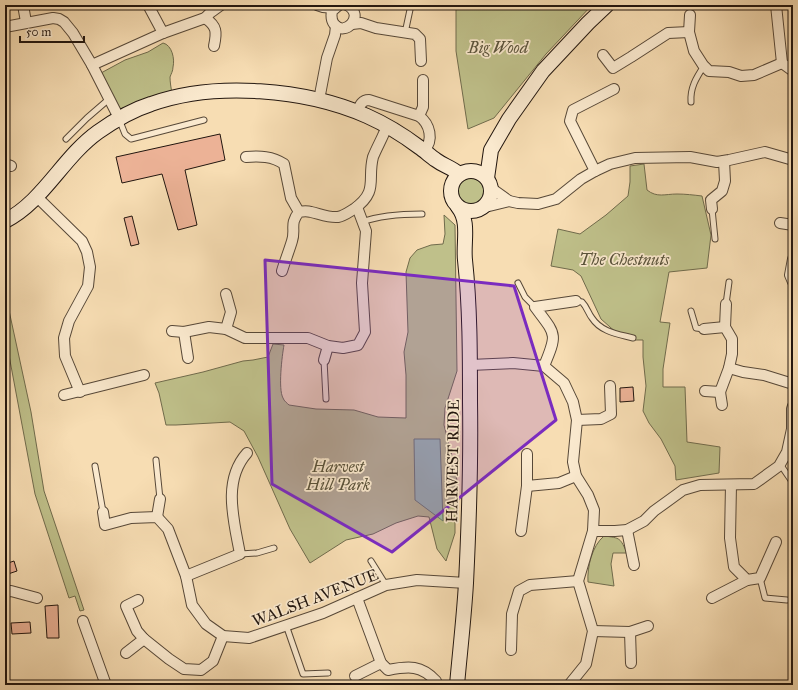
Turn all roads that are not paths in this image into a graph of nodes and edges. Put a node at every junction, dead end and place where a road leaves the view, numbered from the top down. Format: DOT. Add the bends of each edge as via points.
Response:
graph roads {
  1 [pos="23,5"];
  2 [pos="148,5"];
  3 [pos="221,5"];
  4 [pos="411,5"];
  5 [pos="607,5"];
  6 [pos="776,5"];
  7 [pos="320,6"];
  8 [pos="335,9"];
  9 [pos="352,13"];
  10 [pos="690,15"];
  11 [pos="205,18"];
  12 [pos="26,22"];
  13 [pos="5,26"];
  14 [pos="338,30"];
  15 [pos="689,32"];
  16 [pos="163,33"];
  17 [pos="405,33"];
  18 [pos="214,46"];
  19 [pos="603,55"];
  20 [pos="421,61"];
  21 [pos="782,63"];
  22 [pos="92,65"];
  23 [pos="704,66"];
  24 [pos="793,71"];
  25 [pos="423,80"];
  26 [pos="614,89"];
  27 [pos="109,99"];
  28 [pos="319,100"];
  29 [pos="691,102"];
  30 [pos="357,112"];
  31 [pos="419,116"];
  32 [pos="119,118"];
  33 [pos="204,120"];
  34 [pos="387,126"];
  35 [pos="66,138"];
  36 [pos="491,150"];
  37 [pos="424,151"];
  38 [pos="246,157"];
  39 [pos="436,160"];
  40 [pos="793,160"];
  41 [pos="724,161"];
  42 [pos="595,171"];
  43 [pos="463,172"];
  44 [pos="489,183"];
  45 [pos="450,187"];
  46 [pos="36,196"];
  47 [pos="509,202"];
  48 [pos="357,207"];
  49 [pos="458,207"];
  50 [pos="479,209"];
  51 [pos="712,209"];
  52 [pos="299,212"];
  53 [pos="422,214"];
  54 [pos="5,221"];
  55 [pos="362,222"];
  56 [pos="780,223"];
  57 [pos="793,225"];
  58 [pos="466,238"];
  59 [pos="715,239"];
  60 [pos="793,259"];
  61 [pos="282,271"];
  62 [pos="729,282"];
  63 [pos="793,282"];
  64 [pos="518,283"];
  65 [pos="226,294"];
  66 [pos="576,301"];
  67 [pos="726,304"];
  68 [pos="534,307"];
  69 [pos="691,311"];
  70 [pos="725,327"];
  71 [pos="226,329"];
  72 [pos="704,329"];
  73 [pos="172,331"];
  74 [pos="184,332"];
  75 [pos="633,338"];
  76 [pos="328,346"];
  77 [pos="188,358"];
  78 [pos="324,360"];
  79 [pos="470,364"];
  80 [pos="544,366"];
  81 [pos="729,368"];
  82 [pos="144,375"];
  83 [pos="793,384"];
  84 [pos="610,386"];
  85 [pos="705,391"];
  86 [pos="80,392"];
  87 [pos="720,392"];
  88 [pos="64,395"];
  89 [pos="326,400"];
  90 [pos="722,405"];
  91 [pos="793,406"];
  92 [pos="577,420"];
  93 [pos="247,453"];
  94 [pos="527,454"];
  95 [pos="156,460"];
  96 [pos="780,464"];
  97 [pos="95,466"];
  98 [pos="576,476"];
  99 [pos="731,484"];
  100 [pos="793,484"];
  101 [pos="526,486"];
  102 [pos="160,499"];
  103 [pos="103,512"];
  104 [pos="157,517"];
  105 [pos="627,530"];
  106 [pos="520,531"];
  107 [pos="593,531"];
  108 [pos="776,542"];
  109 [pos="274,548"];
  110 [pos="240,554"];
  111 [pos="371,561"];
  112 [pos="634,565"];
  113 [pos="186,576"];
  114 [pos="760,578"];
  115 [pos="747,580"];
  116 [pos="578,581"];
  117 [pos="466,583"];
  118 [pos="386,585"];
  119 [pos="5,592"];
  120 [pos="36,598"];
  121 [pos="357,598"];
  122 [pos="712,598"];
  123 [pos="138,600"];
  124 [pos="786,600"];
  125 [pos="83,621"];
  126 [pos="286,625"];
  127 [pos="648,626"];
  128 [pos="593,631"];
  129 [pos="630,632"];
  130 [pos="223,636"];
  131 [pos="144,639"];
  132 [pos="511,650"];
  133 [pos="126,653"];
  134 [pos="381,663"];
  135 [pos="631,663"];
  136 [pos="328,673"];
  137 [pos="354,676"];
  138 [pos="106,685"];
  139 [pos="436,685"];
  140 [pos="457,685"];
  141 [pos="569,685"];
  1 -- 12 [label="street"];
  2 -- 16 [label="street"];
  3 -- 11 [label="street"];
  4 -- 17 [label="lane"];
  5 -- 36 [label="street" via="543,72 509,119"];
  6 -- 21 [label="street"];
  7 -- 8 [label="street"];
  8 -- 14 [label="street" via="331,19"];
  9 -- 14 [label="street" via="349,26"];
  9 -- 17 [label="street" via="376,28"];
  10 -- 15 [label="street"];
  11 -- 16 [label="street"];
  11 -- 18 [label="street" via="215,28"];
  12 -- 13 [label="street"];
  12 -- 22 [label="street" via="53,18 64,22"];
  14 -- 28 [label="street" via="327,58"];
  15 -- 19 [label="street" via="668,33 612,68"];
  15 -- 23 [label="street" via="694,51"];
  16 -- 22 [label="street"];
  17 -- 20 [label="street" via="415,34 420,39"];
  21 -- 23 [label="street" via="754,75 741,76 729,72 709,71"];
  21 -- 24 [label="street"];
  22 -- 27 [label="street"];
  23 -- 29 [label="lane" via="693,85"];
  25 -- 31 [label="street" via="423,107"];
  26 -- 42 [label="street" via="573,110 570,121"];
  27 -- 32 [label="street"];
  27 -- 35 [label="lane"];
  28 -- 30 [label="street"];
  28 -- 32 [label="street" via="281,93 230,90 186,95 152,103"];
  30 -- 31 [label="street" via="361,104 369,100"];
  30 -- 34 [label="street"];
  31 -- 37 [label="street" via="428,126 430,140"];
  32 -- 33 [label="lane" via="125,134 131,139"];
  32 -- 46 [label="street" via="86,142"];
  34 -- 37 [label="street"];
  34 -- 48 [label="street" via="371,165 372,181 369,194"];
  36 -- 43 [label="street"];
  36 -- 44 [label="street"];
  37 -- 39 [label="street"];
  38 -- 52 [label="street" via="263,156 277,159 284,164 290,198"];
  39 -- 43 [label="street"];
  39 -- 45 [label="street"];
  40 -- 41 [label="street" via="766,152"];
  41 -- 42 [label="street" via="690,157 635,158 610,164"];
  41 -- 51 [label="street" via="725,181 722,191 711,200"];
  42 -- 47 [label="street" via="556,199 538,204"];
  43 -- 44 [label="street" via="478,171"];
  43 -- 45 [label="street" via="453,180"];
  44 -- 47 [label="street"];
  44 -- 50 [label="street" via="489,200"];
  45 -- 49 [label="street" via="452,198"];
  46 -- 54 [label="street" via="22,211"];
  46 -- 86 [label="street" via="82,241 87,252 90,267 88,286 69,321 64,338 65,356"];
  47 -- 50 [label="street"];
  48 -- 52 [label="street" via="347,214 338,216 310,211"];
  48 -- 55 [label="street"];
  49 -- 50 [label="street" via="470,211"];
  49 -- 58 [label="street, HARVEST RIDE" via="462,212"];
  50 -- 58 [label="street, HARVEST RIDE"];
  51 -- 59 [label="lane"];
  52 -- 61 [label="street" via="294,218 292,240"];
  53 -- 55 [label="lane" via="386,216"];
  55 -- 76 [label="street" via="366,231 362,283 364,332 358,345 343,348"];
  56 -- 57 [label="street"];
  58 -- 79 [label="street, HARVEST RIDE" via="464,250"];
  60 -- 63 [label="street" via="790,275"];
  62 -- 67 [label="lane"];
  64 -- 68 [label="lane"];
  65 -- 71 [label="street" via="230,312"];
  66 -- 68 [label="street"];
  66 -- 75 [label="lane" via="582,302 591,318 605,330"];
  67 -- 70 [label="street"];
  68 -- 80 [label="street" via="553,333 554,340"];
  69 -- 72 [label="lane" via="696,328"];
  70 -- 72 [label="street"];
  70 -- 81 [label="street" via="732,339"];
  71 -- 74 [label="street" via="209,326"];
  71 -- 76 [label="street" via="245,338 308,338"];
  73 -- 74 [label="street"];
  74 -- 77 [label="street"];
  76 -- 78 [label="street"];
  78 -- 89 [label="lane"];
  79 -- 80 [label="street" via="513,363"];
  79 -- 117 [label="street, HARVEST RIDE"];
  80 -- 92 [label="street" via="564,383 573,402"];
  81 -- 83 [label="street"];
  81 -- 87 [label="street"];
  82 -- 86 [label="street"];
  84 -- 92 [label="street" via="611,414 601,419"];
  85 -- 87 [label="street"];
  86 -- 88 [label="street"];
  87 -- 90 [label="street"];
  91 -- 96 [label="street" via="787,452"];
  92 -- 98 [label="street" via="573,462"];
  93 -- 110 [label="street" via="240,461 232,488 232,512"];
  94 -- 101 [label="street"];
  95 -- 102 [label="lane"];
  96 -- 99 [label="street" via="754,484"];
  96 -- 100 [label="lane"];
  97 -- 103 [label="lane"];
  98 -- 101 [label="street" via="559,483"];
  98 -- 107 [label="street" via="594,510"];
  99 -- 105 [label="street" via="700,485 683,490 644,521"];
  99 -- 115 [label="street" via="730,538 734,567"];
  101 -- 106 [label="street"];
  102 -- 104 [label="street"];
  103 -- 104 [label="street" via="105,525 131,518"];
  104 -- 113 [label="street" via="168,529"];
  105 -- 107 [label="street"];
  105 -- 112 [label="street"];
  107 -- 116 [label="street"];
  108 -- 114 [label="street"];
  109 -- 110 [label="lane" via="257,554"];
  110 -- 113 [label="street"];
  111 -- 118 [label="lane"];
  113 -- 130 [label="street" via="192,605 206,624"];
  114 -- 115 [label="street"];
  114 -- 124 [label="lane" via="765,598"];
  115 -- 122 [label="street"];
  116 -- 128 [label="street"];
  116 -- 132 [label="street" via="530,585 519,591 512,614"];
  117 -- 118 [label="street, WALSH AVENUE" via="417,580"];
  117 -- 140 [label="street, HARVEST RIDE"];
  118 -- 121 [label="street, WALSH AVENUE"];
  119 -- 120 [label="street" via="11,591"];
  121 -- 126 [label="street, WALSH AVENUE"];
  121 -- 134 [label="street"];
  123 -- 131 [label="street" via="126,606 137,631"];
  125 -- 138 [label="street"];
  126 -- 130 [label="street, WALSH AVENUE" via="249,638"];
  126 -- 136 [label="lane" via="303,674"];
  127 -- 129 [label="street"];
  128 -- 129 [label="street"];
  128 -- 141 [label="street" via="586,664"];
  129 -- 135 [label="street"];
  130 -- 131 [label="street" via="213,661 201,670 184,669"];
  131 -- 133 [label="street"];
  134 -- 137 [label="street"];
  134 -- 139 [label="street" via="388,670 413,667 428,672"];
}
